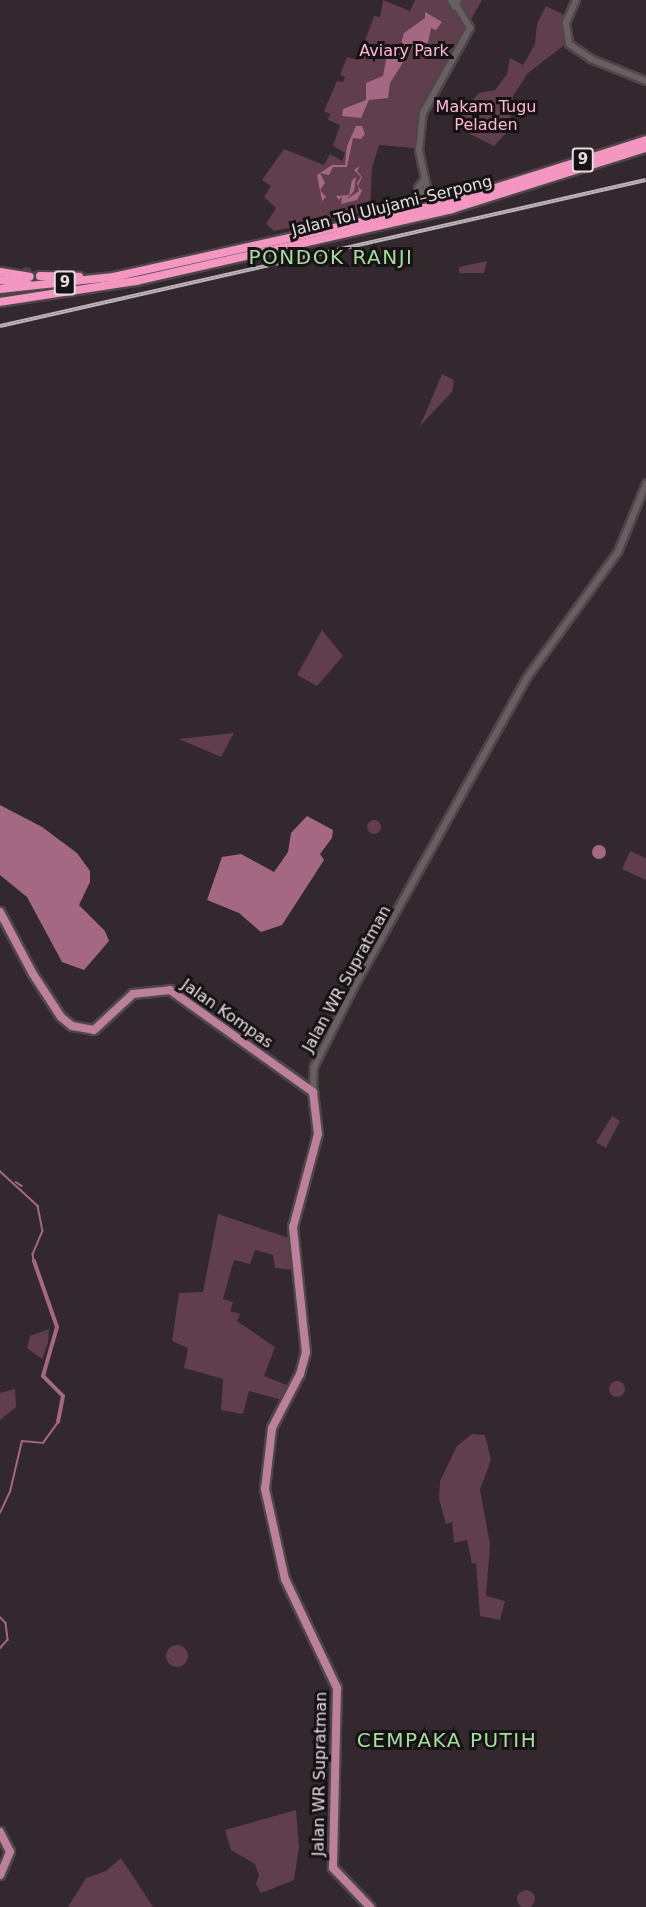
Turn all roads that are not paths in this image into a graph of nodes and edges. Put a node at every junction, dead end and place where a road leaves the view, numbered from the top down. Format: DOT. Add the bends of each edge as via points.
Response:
graph roads {
  1 [pos="451,0"];
  2 [pos="576,0"];
  3 [pos="458,3"];
  4 [pos="646,81"];
  5 [pos="646,140"];
  6 [pos="646,148"];
  7 [pos="423,186"];
  8 [pos="0,271"];
  9 [pos="85,278"];
  10 [pos="113,278"];
  11 [pos="0,280"];
  12 [pos="0,289"];
  13 [pos="0,302"];
  14 [pos="646,484"];
  15 [pos="0,912"];
  16 [pos="313,1092"];
  17 [pos="0,1832"];
  18 [pos="0,1875"];
  19 [pos="370,1907"];
  1 -- 3 [label="street" via="451,5"];
  2 -- 4 [label="street" via="566,22 569,44 591,59"];
  3 -- 7 [label="street" via="470,28 423,113 419,150"];
  5 -- 10 [label="highway, Jalan Tol Ulujami–Serpong / 9" via="451,202"];
  6 -- 13 [label="highway, Jalan Tol Ulujami–Serpong / 9" via="452,209 136,281"];
  8 -- 9 [label="highway"];
  9 -- 10 [label="highway"];
  9 -- 11 [label="highway" via="31,284"];
  10 -- 12 [label="highway, Jalan Tol Ulujami–Serpong / 9"];
  14 -- 16 [label="street, Jalan WR Supratman" via="618,552 526,679 353,989 314,1066"];
  15 -- 16 [label="main road, Jalan Kompas" via="12,940 61,1017 72,1026 94,1030 133,993 170,990"];
  16 -- 19 [label="main road, Jalan WR Supratman" via="318,1134 293,1227 306,1352 300,1374 272,1428 265,1489 285,1579 337,1688 333,1868"];
  17 -- 18 [label="main road" via="10,1852"];
}
